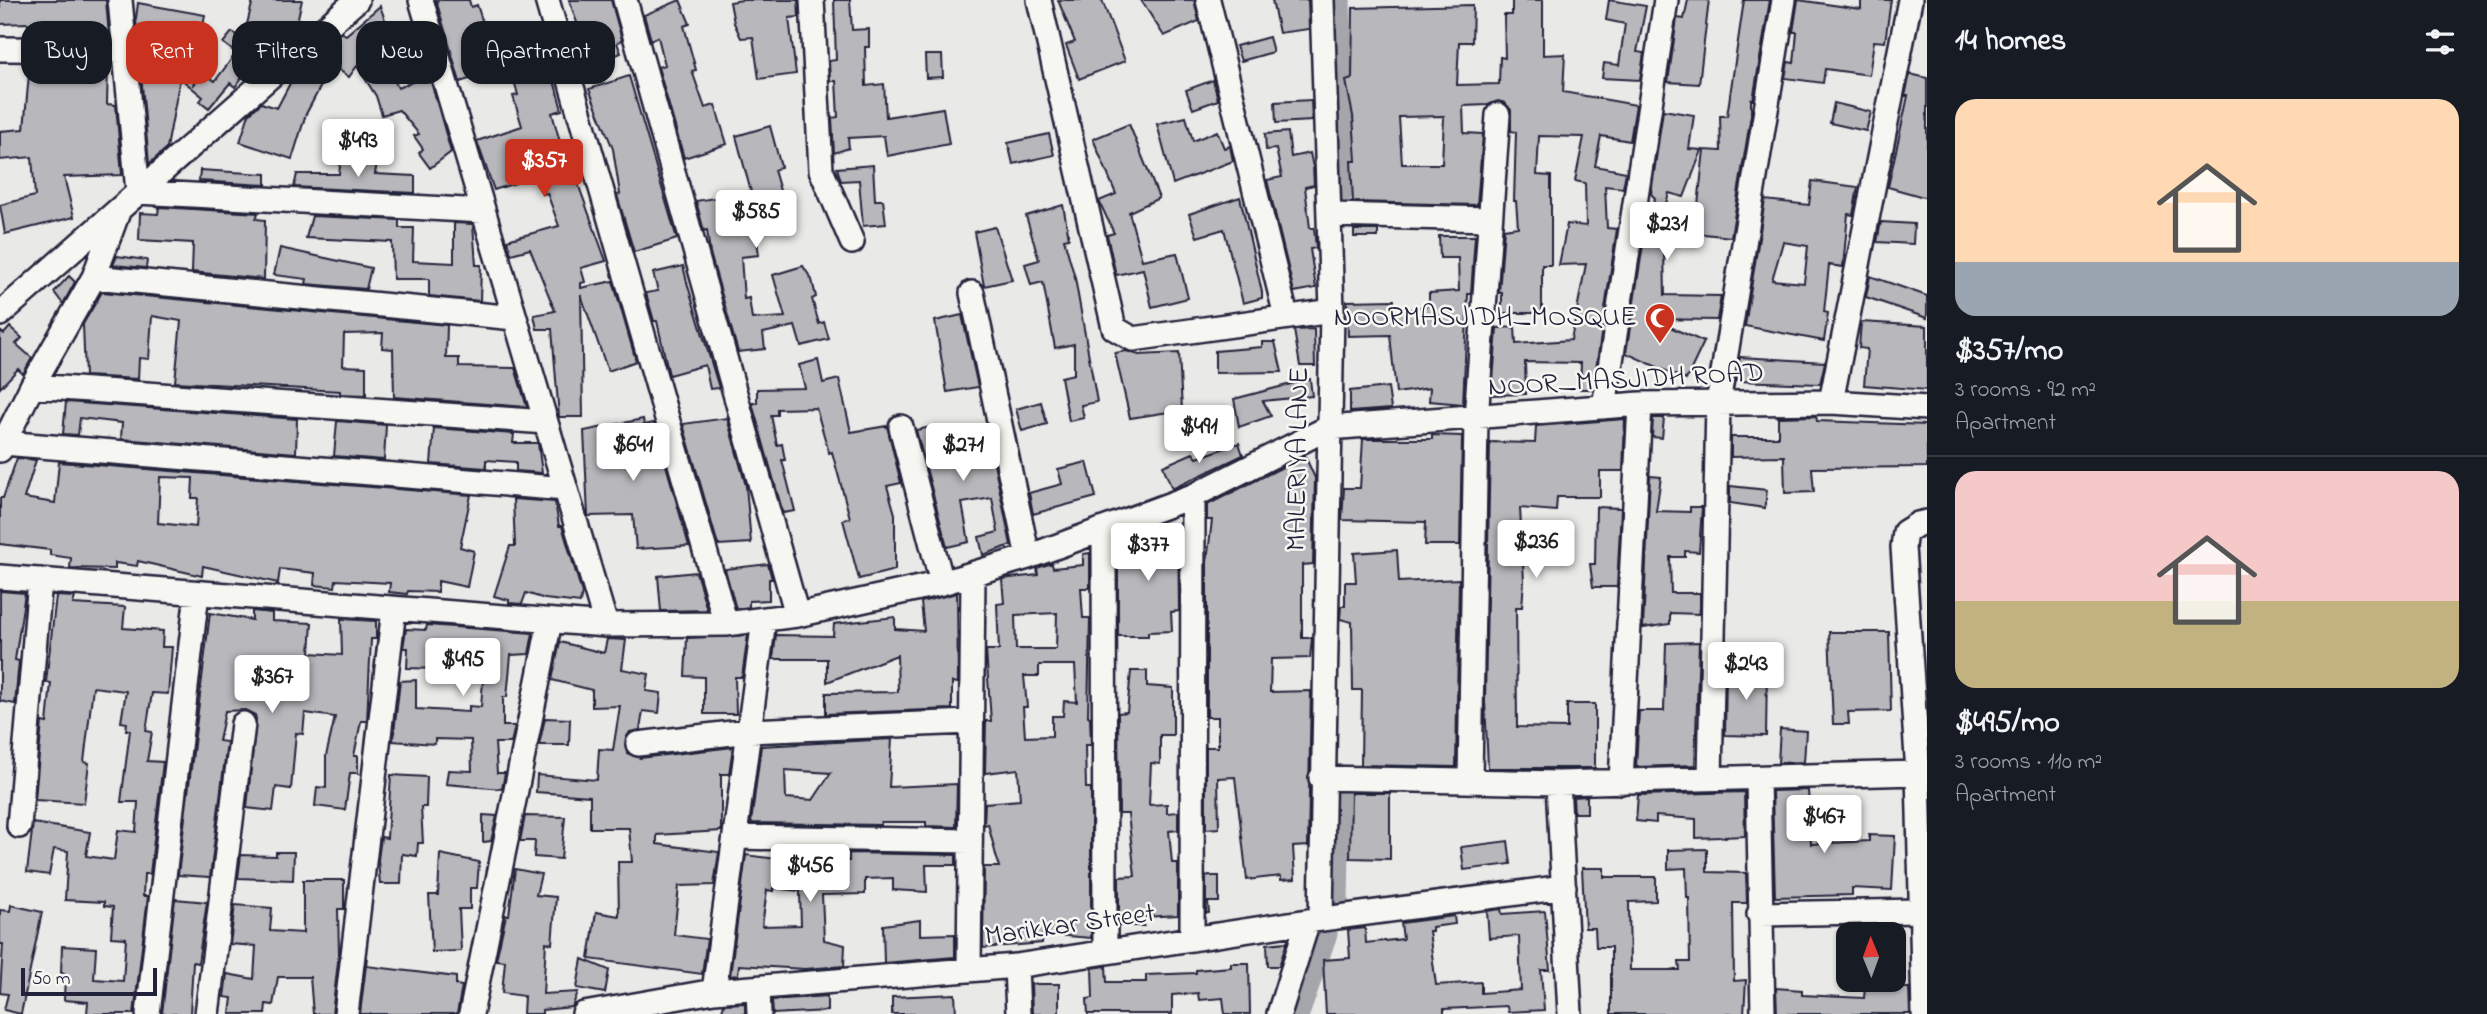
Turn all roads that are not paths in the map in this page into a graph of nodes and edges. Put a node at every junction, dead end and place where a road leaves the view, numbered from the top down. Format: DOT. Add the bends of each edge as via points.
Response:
graph roads {
  1 [pos="120,0"];
  2 [pos="357,0"];
  3 [pos="421,0"];
  4 [pos="547,0"];
  5 [pos="625,0"];
  6 [pos="812,0"];
  7 [pos="1039,0"];
  8 [pos="1208,0"];
  9 [pos="1322,0"];
  10 [pos="1666,0"];
  11 [pos="1784,0"];
  12 [pos="1910,0"];
  13 [pos="0,49"];
  14 [pos="125,50"];
  15 [pos="1497,115"];
  16 [pos="138,192"];
  17 [pos="120,209"];
  18 [pos="483,211"];
  19 [pos="1331,215"];
  20 [pos="1490,219"];
  21 [pos="852,243"];
  22 [pos="94,277"];
  23 [pos="972,293"];
  24 [pos="1332,311"];
  25 [pos="0,314"];
  26 [pos="1286,316"];
  27 [pos="515,318"];
  28 [pos="32,386"];
  29 [pos="1831,402"];
  30 [pos="1718,403"];
  31 [pos="1640,404"];
  32 [pos="1604,407"];
  33 [pos="1927,408"];
  34 [pos="1476,419"];
  35 [pos="546,422"];
  36 [pos="901,427"];
  37 [pos="1328,428"];
  38 [pos="2,447"];
  39 [pos="566,489"];
  40 [pos="1193,496"];
  41 [pos="1927,522"];
  42 [pos="1104,529"];
  43 [pos="1028,557"];
  44 [pos="973,575"];
  45 [pos="0,577"];
  46 [pos="40,580"];
  47 [pos="942,583"];
  48 [pos="197,593"];
  49 [pos="394,609"];
  50 [pos="797,615"];
  51 [pos="764,620"];
  52 [pos="550,621"];
  53 [pos="726,624"];
  54 [pos="606,625"];
  55 [pos="1918,643"];
  56 [pos="971,722"];
  57 [pos="243,724"];
  58 [pos="749,731"];
  59 [pos="638,744"];
  60 [pos="1918,773"];
  61 [pos="1321,778"];
  62 [pos="1710,778"];
  63 [pos="1758,778"];
  64 [pos="1470,781"];
  65 [pos="1621,782"];
  66 [pos="1558,783"];
  67 [pos="19,826"];
  68 [pos="735,837"];
  69 [pos="970,841"];
  70 [pos="1564,887"];
  71 [pos="1920,911"];
  72 [pos="1759,914"];
  73 [pos="1315,920"];
  74 [pos="1192,939"];
  75 [pos="1105,952"];
  76 [pos="1016,966"];
  77 [pos="969,970"];
  78 [pos="758,989"];
  79 [pos="714,991"];
  80 [pos="148,1014"];
  81 [pos="207,1014"];
  82 [pos="346,1014"];
  83 [pos="471,1014"];
  84 [pos="584,1014"];
  85 [pos="759,1014"];
  86 [pos="1018,1014"];
  87 [pos="1279,1014"];
  88 [pos="1570,1014"];
  89 [pos="1763,1014"];
  90 [pos="1924,1014"];
  1 -- 14 [label="street"];
  2 -- 16 [label="street"];
  3 -- 18 [label="street"];
  4 -- 53 [label="street"];
  5 -- 50 [label="street"];
  6 -- 21 [label="street" via="821,170"];
  7 -- 26 [label="street" via="1114,328 1133,339"];
  8 -- 26 [label="street"];
  9 -- 19 [label="street, MALERIYA LANE"];
  10 -- 32 [label="street"];
  11 -- 30 [label="street"];
  12 -- 29 [label="street"];
  13 -- 14 [label="street"];
  14 -- 16 [label="street"];
  15 -- 20 [label="street"];
  16 -- 17 [label="street"];
  16 -- 18 [label="street"];
  17 -- 22 [label="street"];
  17 -- 25 [label="street"];
  18 -- 27 [label="street"];
  19 -- 20 [label="street"];
  19 -- 24 [label="street, MALERIYA LANE"];
  20 -- 34 [label="street"];
  22 -- 27 [label="street"];
  22 -- 28 [label="street"];
  23 -- 43 [label="street"];
  24 -- 26 [label="street"];
  24 -- 37 [label="street, MALERIYA LANE"];
  27 -- 35 [label="street"];
  28 -- 35 [label="street"];
  28 -- 38 [label="street"];
  29 -- 30 [label="street, NOOR_MASJIDH ROAD"];
  29 -- 33 [label="street, NOOR_MASJIDH ROAD"];
  30 -- 31 [label="street, NOOR_MASJIDH ROAD"];
  30 -- 62 [label="street"];
  31 -- 32 [label="street, NOOR_MASJIDH ROAD"];
  31 -- 65 [label="street"];
  32 -- 34 [label="street, NOOR_MASJIDH ROAD"];
  34 -- 37 [label="street, NOOR_MASJIDH ROAD"];
  34 -- 64 [label="street"];
  35 -- 39 [label="street"];
  36 -- 47 [label="street"];
  37 -- 40 [label="street"];
  37 -- 61 [label="street, MALERIYA LANE"];
  38 -- 39 [label="street"];
  39 -- 54 [label="street"];
  40 -- 42 [label="street"];
  40 -- 74 [label="street"];
  41 -- 55 [label="street" via="1903,538"];
  42 -- 43 [label="street"];
  42 -- 75 [label="street"];
  43 -- 44 [label="street"];
  44 -- 47 [label="street"];
  44 -- 56 [label="street"];
  45 -- 46 [label="street"];
  46 -- 48 [label="street"];
  46 -- 67 [label="street"];
  47 -- 50 [label="street"];
  48 -- 49 [label="street"];
  48 -- 80 [label="street"];
  49 -- 52 [label="street"];
  49 -- 82 [label="street"];
  50 -- 51 [label="street"];
  51 -- 53 [label="street"];
  51 -- 58 [label="street"];
  52 -- 54 [label="street"];
  52 -- 83 [label="street"];
  53 -- 54 [label="street"];
  55 -- 60 [label="street"];
  56 -- 58 [label="street"];
  56 -- 69 [label="street"];
  57 -- 81 [label="street"];
  58 -- 59 [label="street"];
  58 -- 68 [label="street"];
  60 -- 63 [label="street"];
  60 -- 71 [label="street"];
  61 -- 64 [label="street"];
  61 -- 73 [label="street, MALERIYA LANE"];
  62 -- 63 [label="street"];
  62 -- 65 [label="street"];
  63 -- 72 [label="street"];
  64 -- 66 [label="street"];
  65 -- 66 [label="street"];
  66 -- 70 [label="street"];
  68 -- 69 [label="street"];
  68 -- 79 [label="street"];
  69 -- 77 [label="street"];
  70 -- 73 [label="street, Marikkar Street"];
  70 -- 88 [label="street"];
  71 -- 72 [label="street"];
  71 -- 90 [label="street"];
  72 -- 89 [label="street"];
  73 -- 74 [label="street, Marikkar Street"];
  73 -- 87 [label="street, MALERIYA LANE"];
  74 -- 75 [label="street, Marikkar Street"];
  75 -- 76 [label="street, Marikkar Street"];
  76 -- 77 [label="street, Marikkar Street"];
  76 -- 86 [label="street"];
  77 -- 78 [label="street, Marikkar Street"];
  78 -- 79 [label="street, Marikkar Street"];
  78 -- 85 [label="street"];
  79 -- 84 [label="street, Marikkar Street"];
}
